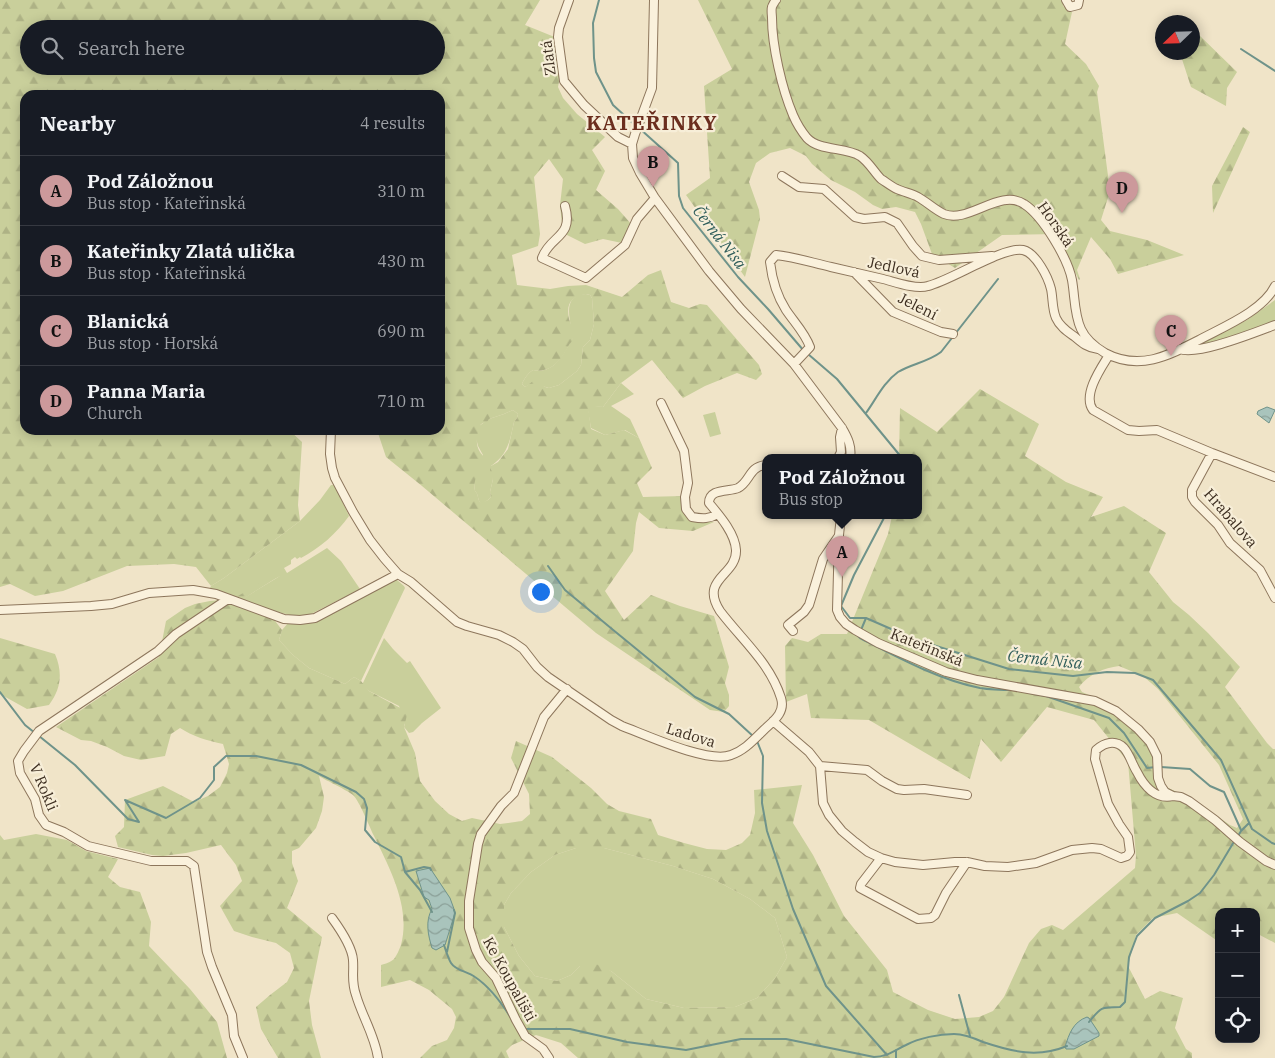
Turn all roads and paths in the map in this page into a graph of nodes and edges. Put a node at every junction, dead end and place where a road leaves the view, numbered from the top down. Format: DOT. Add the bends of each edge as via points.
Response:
graph roads {
  1 [pos="569,0"];
  2 [pos="654,0"];
  3 [pos="776,0"];
  4 [pos="1066,0"];
  5 [pos="1079,0"];
  6 [pos="632,144"];
  7 [pos="782,176"];
  8 [pos="655,198"];
  9 [pos="565,206"];
  10 [pos="999,255"];
  11 [pos="854,272"];
  12 [pos="1275,286"];
  13 [pos="1275,325"];
  14 [pos="953,334"];
  15 [pos="1180,349"];
  16 [pos="1100,350"];
  17 [pos="1109,355"];
  18 [pos="794,364"];
  19 [pos="661,403"];
  20 [pos="842,428"];
  21 [pos="331,435"];
  22 [pos="1212,453"];
  23 [pos="840,454"];
  24 [pos="851,454"];
  25 [pos="762,466"];
  26 [pos="1275,477"];
  27 [pos="718,514"];
  28 [pos="840,519"];
  29 [pos="839,535"];
  30 [pos="398,574"];
  31 [pos="1275,598"];
  32 [pos="228,599"];
  33 [pos="0,610"];
  34 [pos="792,631"];
  35 [pos="567,689"];
  36 [pos="773,721"];
  37 [pos="820,766"];
  38 [pos="967,794"];
  39 [pos="1173,796"];
  40 [pos="881,858"];
  41 [pos="967,862"];
  42 [pos="1275,865"];
  43 [pos="332,918"];
  44 [pos="243,1058"];
  45 [pos="378,1058"];
  46 [pos="550,1058"];
  1 -- 6 [label="street, Zlatá" via="558,37 564,81 614,134"];
  2 -- 6 [label="street" via="652,88"];
  3 -- 16 [label="street, Horská" via="772,6 772,28 781,78 793,116 808,138 817,144 861,157 895,189 918,197 947,215 959,215 1013,199 1027,206 1050,234 1067,264 1081,329"];
  4 -- 5 [label="street" via="1070,7 1078,5"];
  6 -- 8 [label="street" via="633,158"];
  7 -- 10 [label="street" via="799,187 824,189 855,217 885,217 898,223 922,256 939,260"];
  8 -- 9 [label="street" via="637,219 625,245 586,278 542,258 544,251 566,227"];
  8 -- 18 [label="street" via="715,278"];
  10 -- 11 [label="street, Jedlová" via="921,288"];
  10 -- 16 [label="street, Jedlová" via="1016,250 1031,255 1050,287 1059,324 1090,348"];
  11 -- 14 [label="street, Jelení" via="893,312"];
  11 -- 18 [label="street, Jedlová" via="776,255 770,262 779,297 810,347"];
  12 -- 15 [label="street, Horská" via="1258,307"];
  13 -- 15 [label="street" via="1208,347 1191,351"];
  15 -- 17 [label="street, Horská" via="1142,362"];
  16 -- 17 [label="street, Horská"];
  17 -- 22 [label="street" via="1089,398 1093,410 1128,430 1157,430"];
  18 -- 20 [label="street"];
  19 -- 27 [label="street" via="684,451 688,483 686,509 692,517 700,519"];
  20 -- 23 [label="street"];
  20 -- 24 [label="street" via="849,440"];
  21 -- 30 [label="street, Ladova" via="330,454 335,478 370,540"];
  22 -- 26 [label="street"];
  22 -- 31 [label="street, Hrabalova" via="1192,490 1192,497 1230,543 1260,570"];
  25 -- 27 [label="street, Ladova" via="737,489 719,491 710,496 709,503"];
  27 -- 36 [label="street, Ladova" via="736,549 731,566 715,586 715,600 720,611 766,666 775,684 782,706"];
  28 -- 29 [label="street, Kateřinská"];
  29 -- 34 [label="street" via="823,559 809,605 788,626"];
  29 -- 39 [label="street, Kateřinská" via="837,610 846,624 946,672 1095,701 1116,711 1150,742 1157,756 1161,786"];
  30 -- 32 [label="street" via="315,618 284,619"];
  30 -- 35 [label="street, Ladova" via="457,622 513,642 548,677"];
  32 -- 33 [label="street" via="193,590 149,593 112,604"];
  32 -- 44 [label="street, V Rokli" via="37,735 18,761 20,773 46,825 88,846 152,862 187,861 194,866 207,952 232,1015 234,1036"];
  35 -- 36 [label="street, Ladova" via="622,726 710,757 725,757 742,750"];
  35 -- 46 [label="street, Ke Koupališti" via="544,717 514,793 482,834 469,901 469,928 482,962 496,978 525,1036"];
  36 -- 37 [label="street" via="809,752"];
  37 -- 38 [label="street" via="867,770 897,789"];
  37 -- 40 [label="street" via="823,803 828,816 855,842"];
  39 -- 41 [label="street" via="1154,793 1137,773 1124,748 1106,743 1096,750 1095,758 1108,804 1128,837 1130,852 1127,856 1121,858 1092,848 1008,867"];
  39 -- 42 [label="street, Kateřinská" via="1189,801"];
  40 -- 41 [label="street" via="923,864"];
  40 -- 41 [label="street" via="860,888 918,919 935,915"];
  43 -- 45 [label="street" via="344,935 353,958 352,984"];
}
